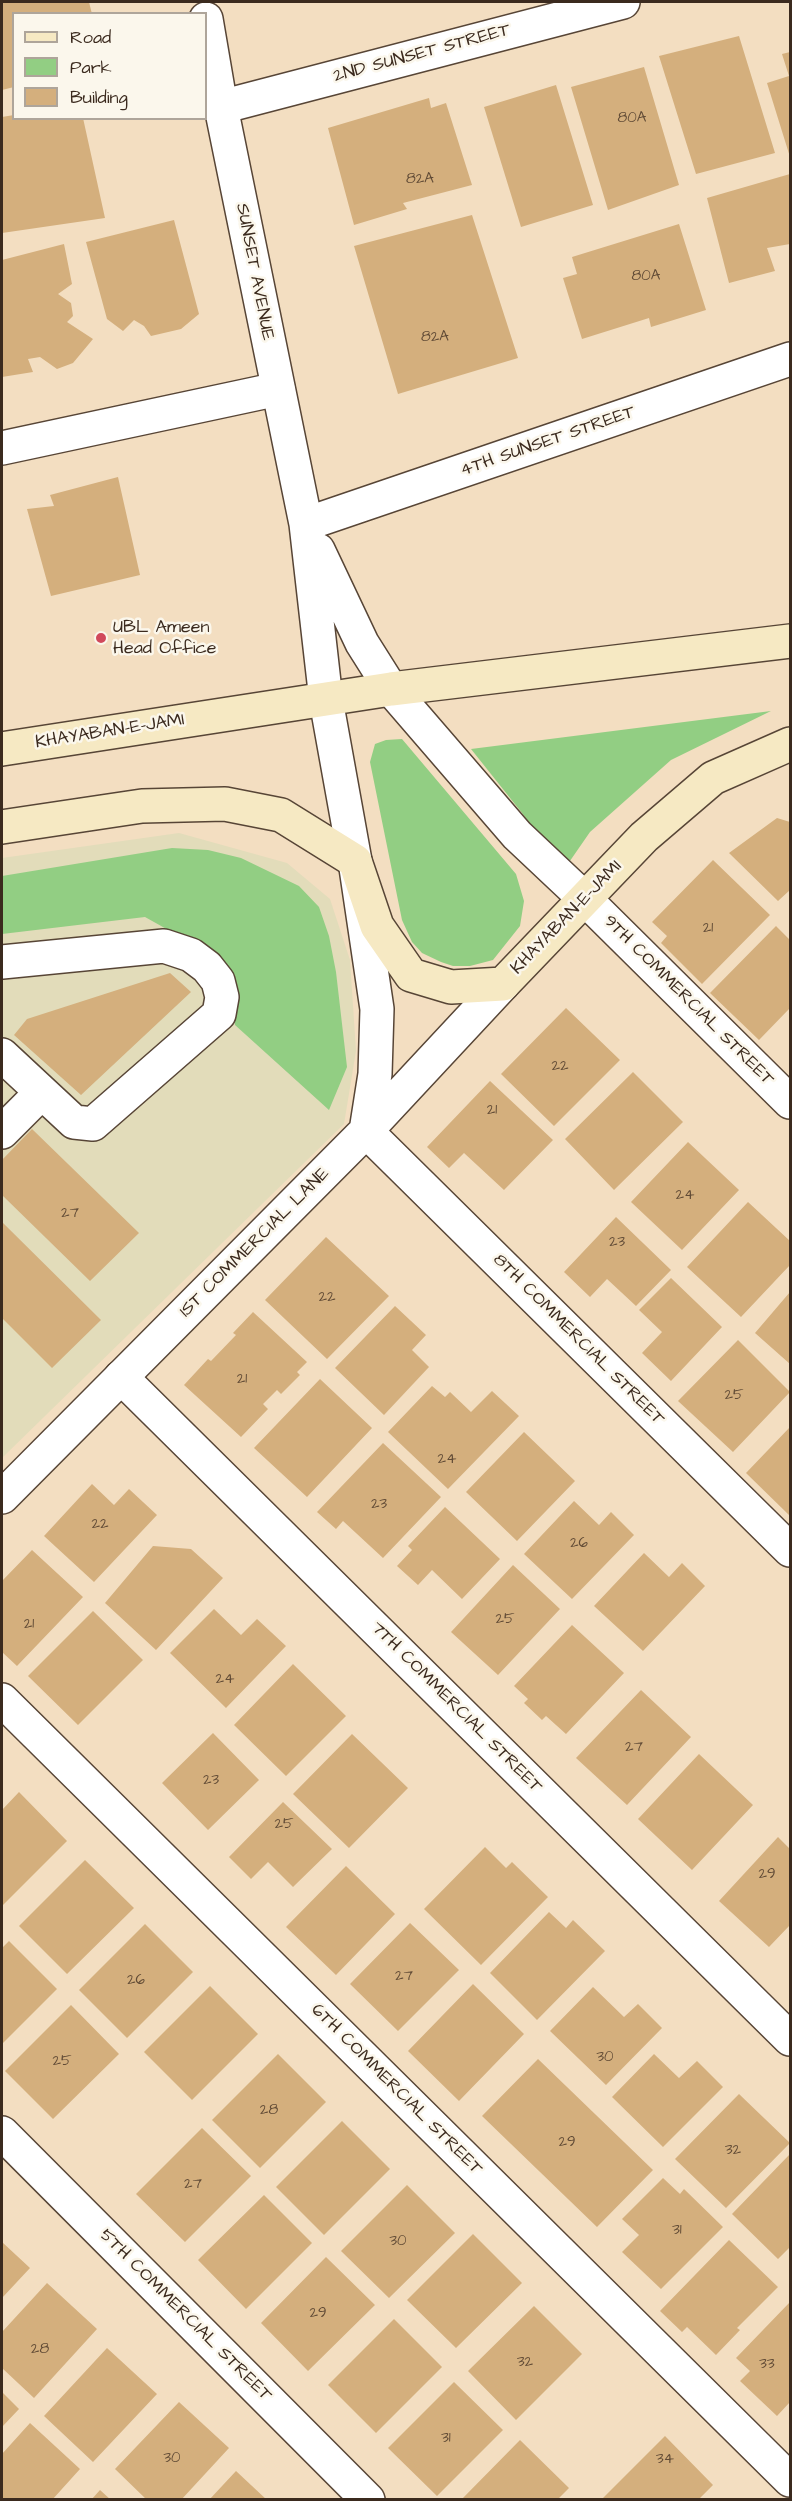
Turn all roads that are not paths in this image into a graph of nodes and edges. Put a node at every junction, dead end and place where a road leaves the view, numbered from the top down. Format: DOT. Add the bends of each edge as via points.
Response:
graph roads {
  1 [pos="623,2"];
  2 [pos="207,25"];
  3 [pos="221,107"];
  4 [pos="790,360"];
  5 [pos="278,389"];
  6 [pos="2,448"];
  7 [pos="306,524"];
  8 [pos="790,641"];
  9 [pos="391,689"];
  10 [pos="326,700"];
  11 [pos="790,744"];
  12 [pos="2,749"];
  13 [pos="2,827"];
  14 [pos="355,861"];
  15 [pos="586,900"];
  16 [pos="2,962"];
  17 [pos="504,984"];
  18 [pos="2,1055"];
  19 [pos="41,1093"];
  20 [pos="790,1102"];
  21 [pos="366,1131"];
  22 [pos="2,1132"];
  23 [pos="121,1377"];
  24 [pos="2,1497"];
  25 [pos="790,1550"];
  26 [pos="2,1700"];
  27 [pos="790,2039"];
  28 [pos="2,2133"];
  29 [pos="790,2480"];
  30 [pos="368,2499"];
  1 -- 3 [label="street, 2ND SUNSET STREET"];
  2 -- 3 [label="street, SUNSET AVENUE"];
  3 -- 5 [label="street, SUNSET AVENUE"];
  4 -- 7 [label="street, 4TH SUNSET STREET"];
  5 -- 6 [label="street"];
  5 -- 7 [label="street, SUNSET AVENUE"];
  7 -- 9 [label="street, 9TH COMMERCIAL STREET" via="362,643"];
  7 -- 10 [label="street"];
  8 -- 9 [label="main road"];
  9 -- 10 [label="main road, KHAYABAN-E-JAMI"];
  9 -- 15 [label="street, 9TH COMMERCIAL STREET" via="517,836"];
  10 -- 12 [label="main road, KHAYABAN-E-JAMI"];
  10 -- 14 [label="street"];
  11 -- 15 [label="main road, KHAYABAN-E-JAMI" via="713,778 644,837"];
  13 -- 14 [label="main road" via="142,806 225,804 281,815"];
  14 -- 17 [label="main road, KHAYABAN-E-JAMI" via="377,926 411,975 451,987"];
  14 -- 21 [label="street" via="377,1009 375,1074"];
  15 -- 17 [label="main road, KHAYABAN-E-JAMI"];
  15 -- 20 [label="street, 9TH COMMERCIAL STREET"];
  16 -- 19 [label="street" via="164,946 191,955 218,981 222,998 219,1014 93,1124 74,1122"];
  17 -- 21 [label="street, 1ST COMMERCIAL LANE"];
  18 -- 19 [label="street"];
  19 -- 22 [label="street"];
  21 -- 23 [label="street, 1ST COMMERCIAL LANE"];
  21 -- 25 [label="street, 8TH COMMERCIAL STREET"];
  23 -- 24 [label="street, 1ST COMMERCIAL LANE"];
  23 -- 27 [label="street, 7TH COMMERCIAL STREET"];
  26 -- 29 [label="street, 6TH COMMERCIAL STREET"];
  28 -- 30 [label="street, 5TH COMMERCIAL STREET"];
}
